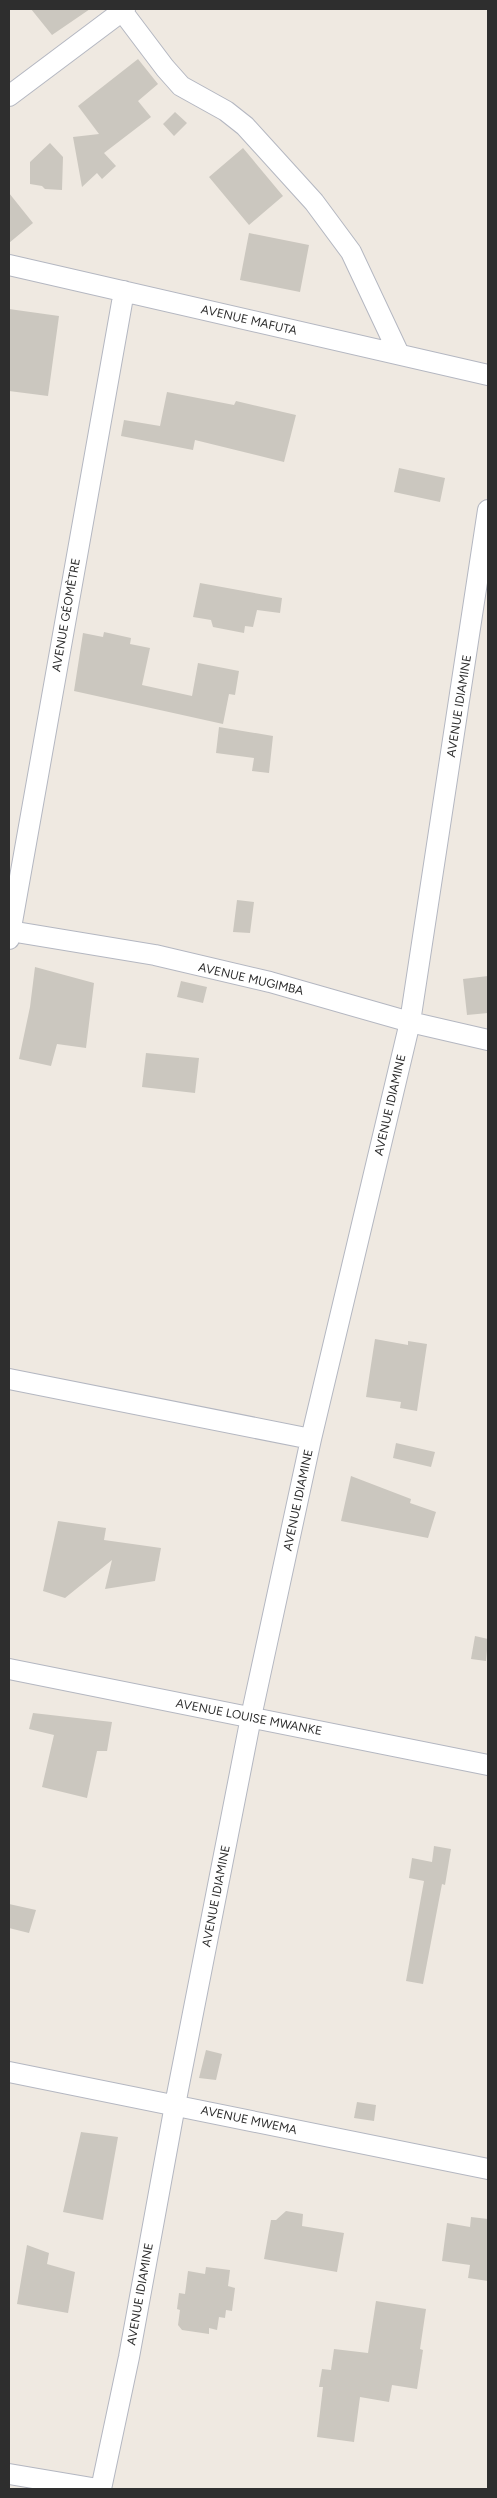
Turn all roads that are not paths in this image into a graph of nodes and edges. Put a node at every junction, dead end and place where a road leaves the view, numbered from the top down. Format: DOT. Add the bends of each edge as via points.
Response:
graph roads {
  1 [pos="124,10"];
  2 [pos="9,96"];
  3 [pos="9,265"];
  4 [pos="124,291"];
  5 [pos="399,354"];
  6 [pos="488,375"];
  7 [pos="488,510"];
  8 [pos="10,935"];
  9 [pos="410,1022"];
  10 [pos="488,1040"];
  11 [pos="9,1379"];
  12 [pos="311,1439"];
  13 [pos="9,1669"];
  14 [pos="251,1717"];
  15 [pos="488,1765"];
  16 [pos="9,2072"];
  17 [pos="175,2105"];
  18 [pos="488,2170"];
  19 [pos="9,2474"];
  20 [pos="100,2489"];
  1 -- 2 [label="street"];
  1 -- 5 [label="street" via="181,86 226,111 245,126 314,202 351,252"];
  3 -- 4 [label="street, AVENUE MAFUTA"];
  4 -- 5 [label="street, AVENUE MAFUTA"];
  4 -- 8 [label="street, AVENUE GÉOMÈTRE"];
  5 -- 6 [label="street, AVENUE MAFUTA"];
  7 -- 9 [label="street, AVENUE IDIAMINE"];
  8 -- 9 [label="street, AVENUE MUGIMBA" via="155,956 270,982"];
  9 -- 10 [label="street, AVENUE MUGIMBA"];
  9 -- 12 [label="street, AVENUE IDIAMINE"];
  11 -- 12 [label="street"];
  12 -- 14 [label="street, AVENUE IDIAMINE"];
  13 -- 14 [label="street, AVENUE LOUISE MWANKE"];
  14 -- 15 [label="street, AVENUE LOUISE MWANKE"];
  14 -- 17 [label="street, AVENUE IDIAMINE"];
  16 -- 17 [label="street, AVENUE MWEMA"];
  17 -- 18 [label="street, AVENUE MWEMA"];
  17 -- 20 [label="street, AVENUE IDIAMINE" via="129,2358"];
  19 -- 20 [label="street"];
}
